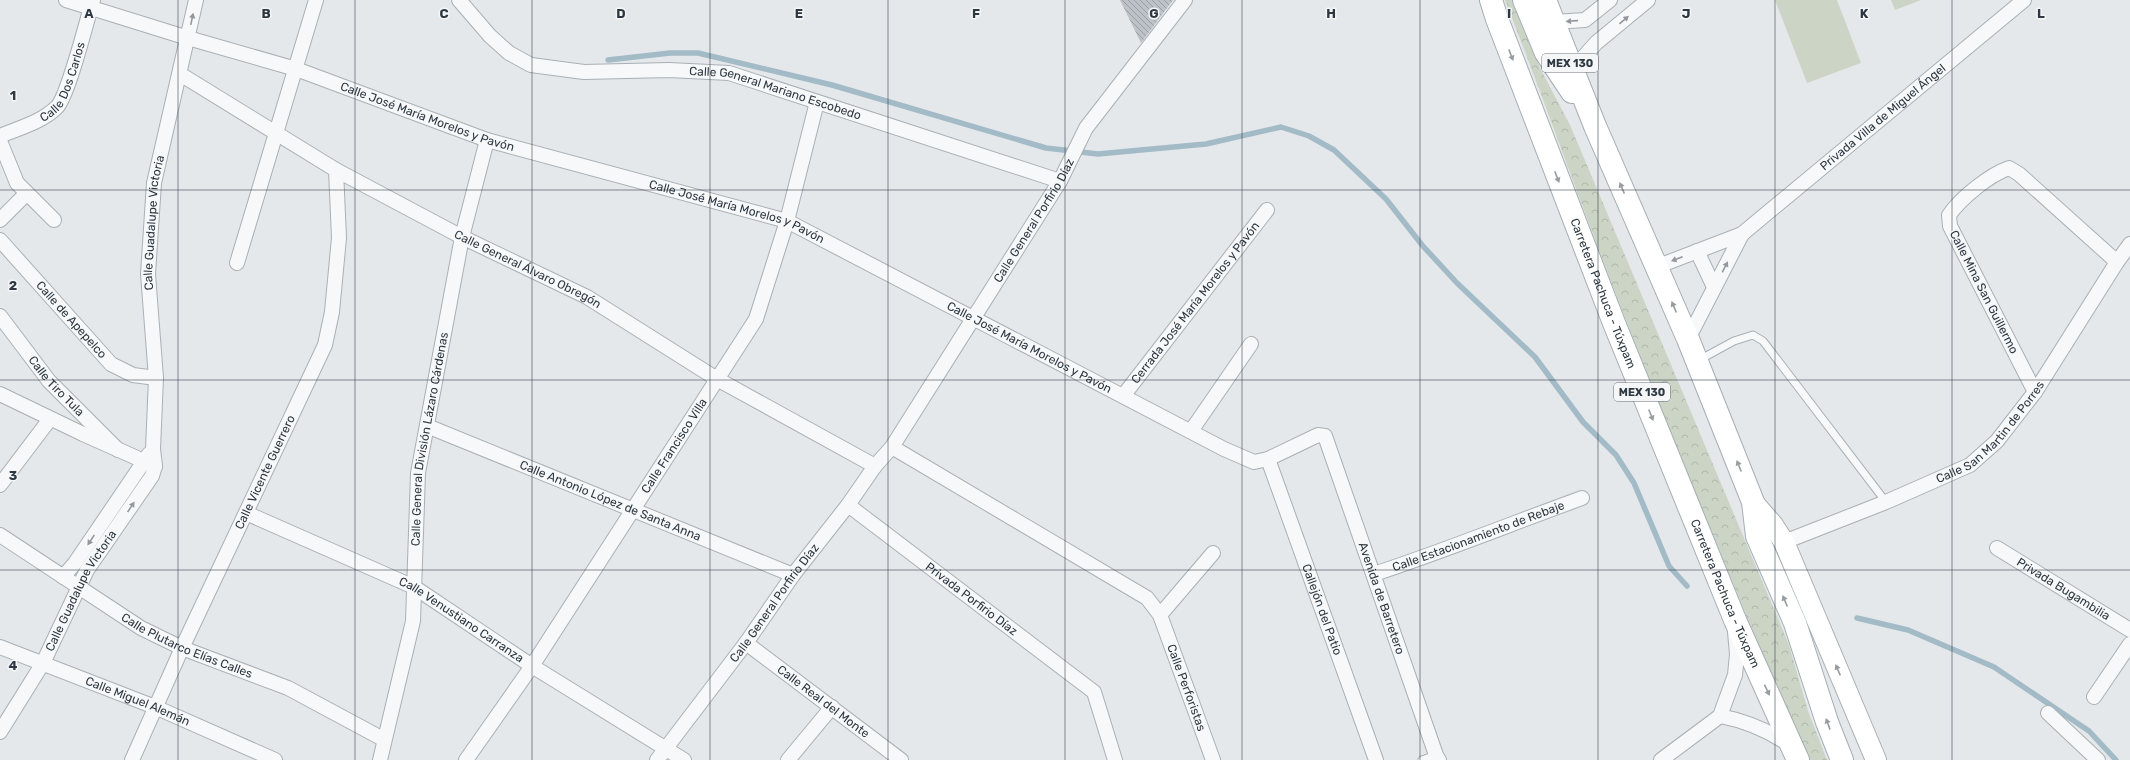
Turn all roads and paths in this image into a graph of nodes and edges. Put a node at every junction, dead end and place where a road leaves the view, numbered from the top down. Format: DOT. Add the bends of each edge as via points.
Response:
graph roads {
  1 [pos="66,0"];
  2 [pos="196,0"];
  3 [pos="316,0"];
  4 [pos="459,0"];
  5 [pos="1185,0"];
  6 [pos="1484,0"];
  7 [pos="1524,0"];
  8 [pos="1545,0"];
  9 [pos="1610,0"];
  10 [pos="1648,0"];
  11 [pos="2024,0"];
  12 [pos="92,4"];
  13 [pos="1494,10"];
  14 [pos="1554,22"];
  15 [pos="188,38"];
  16 [pos="296,69"];
  17 [pos="1573,69"];
  18 [pos="180,74"];
  19 [pos="817,102"];
  20 [pos="1595,126"];
  21 [pos="277,133"];
  22 [pos="0,136"];
  23 [pos="487,140"];
  24 [pos="0,141"];
  25 [pos="336,170"];
  26 [pos="1062,176"];
  27 [pos="27,193"];
  28 [pos="1267,210"];
  29 [pos="0,220"];
  30 [pos="54,220"];
  31 [pos="787,221"];
  32 [pos="1742,234"];
  33 [pos="462,236"];
  34 [pos="0,240"];
  35 [pos="2130,244"];
  36 [pos="1697,251"];
  37 [pos="2117,262"];
  38 [pos="237,263"];
  39 [pos="1656,266"];
  40 [pos="1714,287"];
  41 [pos="0,316"];
  42 [pos="973,316"];
  43 [pos="1688,339"];
  44 [pos="1251,344"];
  45 [pos="1696,361"];
  46 [pos="156,378"];
  47 [pos="717,379"];
  48 [pos="2035,392"];
  49 [pos="0,394"];
  50 [pos="1123,396"];
  51 [pos="50,419"];
  52 [pos="427,426"];
  53 [pos="1191,431"];
  54 [pos="892,447"];
  55 [pos="118,450"];
  56 [pos="1268,459"];
  57 [pos="149,463"];
  58 [pos="875,466"];
  59 [pos="0,485"];
  60 [pos="1582,498"];
  61 [pos="1753,502"];
  62 [pos="1886,502"];
  63 [pos="848,505"];
  64 [pos="634,510"];
  65 [pos="246,513"];
  66 [pos="108,515"];
  67 [pos="121,522"];
  68 [pos="0,535"];
  69 [pos="1784,542"];
  70 [pos="1997,548"];
  71 [pos="1212,553"];
  72 [pos="1374,574"];
  73 [pos="793,575"];
  74 [pos="63,577"];
  75 [pos="79,586"];
  76 [pos="414,587"];
  77 [pos="1160,615"];
  78 [pos="1735,620"];
  79 [pos="2130,630"];
  80 [pos="746,643"];
  81 [pos="2130,644"];
  82 [pos="0,646"];
  83 [pos="182,648"];
  84 [pos="43,663"];
  85 [pos="532,666"];
  86 [pos="2094,697"];
  87 [pos="155,707"];
  88 [pos="832,707"];
  89 [pos="2048,713"];
  90 [pos="1720,716"];
  91 [pos="0,732"];
  92 [pos="383,739"];
  93 [pos="667,748"];
  94 [pos="1796,754"];
  95 [pos="384,758"];
  96 [pos="1438,758"];
  97 [pos="132,760"];
  98 [pos="274,760"];
  99 [pos="466,760"];
  100 [pos="657,760"];
  101 [pos="684,760"];
  102 [pos="788,760"];
  103 [pos="901,760"];
  104 [pos="1115,760"];
  105 [pos="1213,760"];
  106 [pos="1376,760"];
  107 [pos="1422,760"];
  108 [pos="1662,760"];
  109 [pos="1842,760"];
  110 [pos="1876,760"];
  111 [pos="2098,760"];
  1 -- 12 [label="street"];
  15 -- 2 [label="street, Calle Guadalupe Victoria, one-way"];
  3 -- 16 [label="street"];
  4 -- 19 [label="street, Calle General Mariano Escobedo" via="490,36 509,53 531,65 584,72 669,70 729,73"];
  5 -- 26 [label="street, Calle General Porfirio Díaz" via="1086,128"];
  6 -- 13 [label="main road, Carretera Pachuca - Túxpam"];
  7 -- 20 [label="main road" via="1546,53"];
  8 -- 14 [label="main road, MEX 130"];
  9 -- 14 [label="street, one-way" via="1586,20"];
  17 -- 10 [label="street, one-way" via="1596,43"];
  11 -- 32 [label="street, Privada Villa de Miguel Ángel"];
  12 -- 15 [label="street"];
  12 -- 22 [label="street, Calle Dos Carlos" via="66,91 58,106 46,117"];
  13 -- 78 [label="main road, Carretera Pachuca - Túxpam / MEX 130, one-way" via="1614,323"];
  14 -- 17 [label="main road, MEX 130"];
  15 -- 16 [label="street, Calle José María Morelos y Pavón"];
  15 -- 18 [label="street, Calle Guadalupe Victoria"];
  16 -- 21 [label="street"];
  16 -- 23 [label="street, Calle José María Morelos y Pavón"];
  17 -- 20 [label="main road, MEX 130"];
  18 -- 21 [label="street, Calle General Álvaro Obregón"];
  18 -- 46 [label="street, Calle Guadalupe Victoria" via="154,183 148,274"];
  19 -- 26 [label="street, Calle General Mariano Escobedo"];
  19 -- 31 [label="street, Calle Francisco Villa"];
  39 -- 20 [label="main road, MEX 130, one-way"];
  21 -- 25 [label="street, Calle General Álvaro Obregón"];
  21 -- 38 [label="street"];
  23 -- 31 [label="street, Calle José María Morelos y Pavón"];
  23 -- 33 [label="street, Calle General División Lázaro Cárdenas"];
  24 -- 27 [label="street" via="17,183"];
  25 -- 33 [label="street, Calle General Álvaro Obregón"];
  25 -- 65 [label="street, Calle Vicente Guerrero" via="339,238 332,312 324,345"];
  26 -- 42 [label="street, Calle General Porfirio Díaz"];
  27 -- 29 [label="street"];
  27 -- 30 [label="street"];
  28 -- 50 [label="street, Cerrada José María Morelos y Pavón"];
  31 -- 42 [label="street, Calle José María Morelos y Pavón"];
  31 -- 47 [label="street, Calle Francisco Villa" via="756,319"];
  32 -- 36 [label="street, Privada Villa de Miguel Ángel"];
  40 -- 32 [label="street, Privada Villa de Miguel Ángel, one-way"];
  33 -- 47 [label="street, Calle General Álvaro Obregón" via="587,296"];
  33 -- 52 [label="street, Calle General División Lázaro Cárdenas"];
  34 -- 46 [label="street, Calle de Apepelco" via="111,364 134,375"];
  35 -- 37 [label="street, Calle San Martin de Porres"];
  36 -- 39 [label="street, Privada Villa de Miguel Ángel, one-way"];
  36 -- 40 [label="street"];
  37 -- 48 [label="street, Calle San Martin de Porres"];
  37 -- 48 [label="street, Calle Mina San Guillermo" via="2020,174 2009,168 1998,172 1955,206 1949,214 1950,226"];
  43 -- 39 [label="main road, MEX 130, one-way"];
  40 -- 43 [label="street, Privada Villa de Miguel Ángel"];
  41 -- 55 [label="street, Calle Tiro Tula" via="49,381"];
  42 -- 50 [label="street, Calle José María Morelos y Pavón"];
  42 -- 54 [label="street, Calle General Porfirio Díaz"];
  43 -- 45 [label="main road, MEX 130"];
  44 -- 53 [label="street"];
  61 -- 45 [label="main road, MEX 130, one-way"];
  45 -- 62 [label="lane" via="1734,341 1753,335 1763,342"];
  46 -- 57 [label="street, Calle Guadalupe Victoria" via="153,449"];
  47 -- 58 [label="street, Calle General Álvaro Obregón"];
  47 -- 64 [label="street, Calle Francisco Villa"];
  48 -- 62 [label="street, Calle San Martin de Porres" via="1997,441 1970,465"];
  49 -- 51 [label="street"];
  50 -- 53 [label="street, Calle José María Morelos y Pavón"];
  51 -- 55 [label="street"];
  51 -- 59 [label="street"];
  52 -- 64 [label="street, Calle Antonio López de Santa Anna"];
  52 -- 76 [label="street, Calle General División Lázaro Cárdenas" via="418,473"];
  53 -- 56 [label="street, Calle José María Morelos y Pavón" via="1254,462"];
  54 -- 58 [label="street, Calle General Porfirio Díaz"];
  54 -- 77 [label="street" via="1147,598"];
  55 -- 57 [label="street"];
  56 -- 72 [label="street, Avenida de Barretero" via="1318,435 1325,436"];
  56 -- 106 [label="street, Callejón del Patio"];
  57 -- 66 [label="street, Calle Guadalupe Victoria"];
  67 -- 57 [label="street, Calle Guadalupe Victoria, one-way" via="152,476"];
  58 -- 63 [label="street, Calle General Porfirio Díaz"];
  60 -- 72 [label="street, Calle Estacionamiento de Rebaje"];
  61 -- 69 [label="street, MEX 130" via="1774,525"];
  109 -- 61 [label="main road, MEX 130, one-way" via="1795,623 1757,536"];
  62 -- 69 [label="street, Calle San Martin de Porres"];
  63 -- 73 [label="street, Calle General Porfirio Díaz"];
  63 -- 104 [label="street, Privada Porfirio Díaz" via="1094,692"];
  64 -- 73 [label="street, Calle Antonio López de Santa Anna"];
  64 -- 85 [label="street, Calle Francisco Villa"];
  65 -- 76 [label="street, Calle Venustiano Carranza"];
  65 -- 83 [label="street, Calle Vicente Guerrero"];
  66 -- 67 [label="street"];
  66 -- 74 [label="street, Calle Guadalupe Victoria, one-way"];
  67 -- 75 [label="street, Calle Guadalupe Victoria" via="87,570"];
  68 -- 74 [label="street, Calle Plutarco Elías Calles"];
  110 -- 69 [label="street, MEX 130, one-way"];
  70 -- 79 [label="street, Privada Bugambilia"];
  71 -- 77 [label="street"];
  72 -- 96 [label="street, Avenida de Barretero"];
  73 -- 80 [label="street, Calle General Porfirio Díaz"];
  74 -- 75 [label="street, Calle Plutarco Elías Calles"];
  75 -- 83 [label="street, Calle Plutarco Elías Calles" via="141,628"];
  75 -- 84 [label="street, Calle Guadalupe Victoria"];
  76 -- 85 [label="street, Calle Venustiano Carranza"];
  76 -- 92 [label="street, Calle General División Lázaro Cárdenas" via="412,621"];
  77 -- 105 [label="street, Calle Perforistas"];
  78 -- 90 [label="street" via="1735,675"];
  78 -- 94 [label="main road, Carretera Pachuca - Túxpam / MEX 130, one-way"];
  80 -- 88 [label="street, Calle Real del Monte"];
  80 -- 93 [label="street, Calle General Porfirio Díaz"];
  81 -- 86 [label="street"];
  82 -- 84 [label="street, Calle Miguel Alemán"];
  83 -- 87 [label="street, Calle Vicente Guerrero"];
  83 -- 92 [label="street, Calle Plutarco Elías Calles" via="288,688"];
  84 -- 87 [label="street, Calle Miguel Alemán"];
  84 -- 91 [label="street, Calle Guadalupe Victoria"];
  85 -- 93 [label="street, Calle Venustiano Carranza"];
  85 -- 99 [label="street, Calle Francisco Villa"];
  87 -- 97 [label="street, Calle Vicente Guerrero"];
  87 -- 98 [label="street, Calle Miguel Alemán"];
  88 -- 102 [label="street"];
  88 -- 103 [label="street, Calle Real del Monte"];
  89 -- 111 [label="street"];
  90 -- 94 [label="street" via="1758,727"];
  90 -- 108 [label="street"];
  92 -- 95 [label="street, Calle General División Lázaro Cárdenas"];
  93 -- 100 [label="street, Calle General Porfirio Díaz"];
  93 -- 101 [label="street, Calle Venustiano Carranza"];
  96 -- 107 [label="lane"];
}
